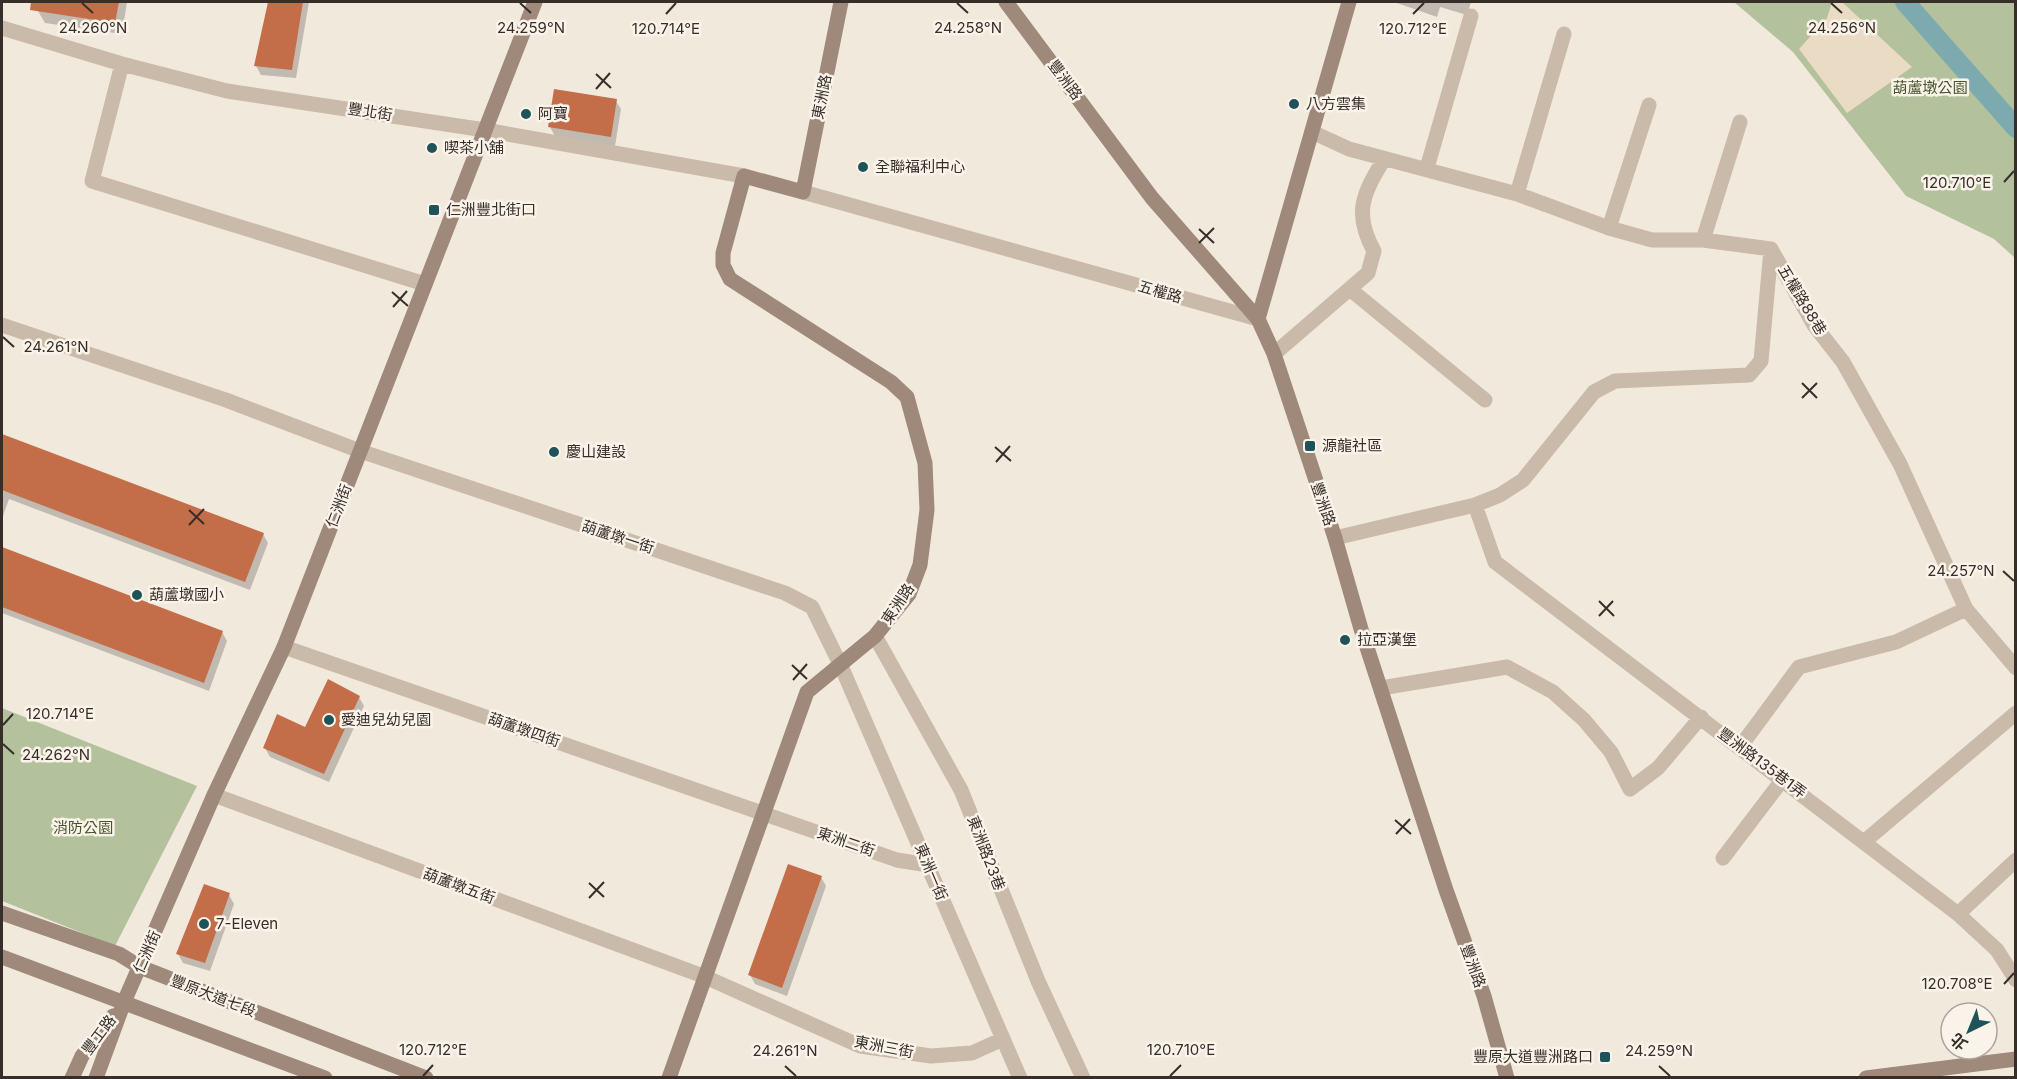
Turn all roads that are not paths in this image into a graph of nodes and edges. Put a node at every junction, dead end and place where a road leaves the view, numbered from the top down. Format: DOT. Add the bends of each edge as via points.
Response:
graph roads {
  1 [pos="535,2"];
  2 [pos="842,2"];
  3 [pos="1006,2"];
  4 [pos="1349,2"];
  5 [pos="1471,16"];
  6 [pos="2,28"];
  7 [pos="1563,34"];
  8 [pos="122,64"];
  9 [pos="1649,105"];
  10 [pos="1740,122"];
  11 [pos="485,130"];
  12 [pos="1312,132"];
  13 [pos="1384,159"];
  14 [pos="1427,168"];
  15 [pos="744,176"];
  16 [pos="803,192"];
  17 [pos="1517,194"];
  18 [pos="1609,228"];
  19 [pos="1703,240"];
  20 [pos="1771,249"];
  21 [pos="425,284"];
  22 [pos="1351,290"];
  23 [pos="1258,320"];
  24 [pos="2,325"];
  25 [pos="1274,354"];
  26 [pos="1485,400"];
  27 [pos="360,451"];
  28 [pos="1475,505"];
  29 [pos="1335,538"];
  30 [pos="1966,609"];
  31 [pos="875,636"];
  32 [pos="284,647"];
  33 [pos="842,666"];
  34 [pos="2016,668"];
  35 [pos="1382,688"];
  36 [pos="2016,713"];
  37 [pos="1701,717"];
  38 [pos="1740,747"];
  39 [pos="1783,779"];
  40 [pos="214,795"];
  41 [pos="765,813"];
  42 [pos="1865,841"];
  43 [pos="1723,858"];
  44 [pos="2016,860"];
  45 [pos="928,865"];
  46 [pos="2,913"];
  47 [pos="1958,914"];
  48 [pos="2,957"];
  49 [pos="140,967"];
  50 [pos="703,976"];
  51 [pos="2016,980"];
  52 [pos="124,1002"];
  53 [pos="1003,1039"];
  54 [pos="2016,1059"];
  55 [pos="72,1077"];
  56 [pos="96,1077"];
  57 [pos="325,1077"];
  58 [pos="426,1077"];
  59 [pos="669,1077"];
  60 [pos="1020,1077"];
  61 [pos="1083,1077"];
  62 [pos="1508,1077"];
  63 [pos="1866,1077"];
  1 -- 11 [label="street, 仁洲街"];
  2 -- 16 [label="street, 東洲路"];
  3 -- 23 [label="street, 豐洲路" via="1152,198"];
  4 -- 12 [label="street"];
  5 -- 14 [label="street"];
  6 -- 8 [label="street, 豐北街"];
  7 -- 17 [label="street"];
  8 -- 11 [label="street, 豐北街" via="227,90"];
  8 -- 21 [label="street" via="92,181"];
  9 -- 18 [label="street"];
  10 -- 19 [label="street"];
  11 -- 15 [label="street, 豐北街"];
  11 -- 21 [label="street, 仁洲街"];
  12 -- 13 [label="street, 五權路88巷"];
  12 -- 23 [label="street"];
  13 -- 14 [label="street, 五權路88巷"];
  13 -- 22 [label="street" via="1362,206 1363,231 1374,251 1368,273"];
  14 -- 17 [label="street, 五權路88巷"];
  15 -- 16 [label="street, 五權路"];
  15 -- 31 [label="street, 東洲路" via="723,253 725,273 891,382 907,397 915,418 927,486 924,550 909,594"];
  16 -- 23 [label="street, 五權路"];
  17 -- 18 [label="street, 五權路88巷"];
  18 -- 19 [label="street, 五權路88巷" via="1652,240"];
  19 -- 20 [label="street, 五權路88巷"];
  20 -- 28 [label="street" via="1761,361 1749,375 1615,381 1594,392 1523,480"];
  20 -- 30 [label="street, 五權路88巷" via="1814,325 1843,362 1900,464"];
  21 -- 27 [label="street, 仁洲街"];
  22 -- 25 [label="street"];
  22 -- 26 [label="street"];
  23 -- 25 [label="street, 豐洲路"];
  24 -- 27 [label="street, 葫蘆墩一街" via="226,400"];
  25 -- 29 [label="street, 豐洲路"];
  27 -- 32 [label="street, 仁洲街"];
  27 -- 33 [label="street, 葫蘆墩一街" via="785,593 812,607"];
  28 -- 29 [label="street"];
  28 -- 37 [label="street, 豐洲路135巷1弄" via="1495,562"];
  29 -- 35 [label="street, 豐洲路"];
  30 -- 34 [label="street, 五權路88巷"];
  30 -- 38 [label="street" via="1896,642 1798,666"];
  31 -- 33 [label="street, 東洲路"];
  31 -- 61 [label="street, 東洲路23巷" via="961,790 1038,981"];
  32 -- 40 [label="street, 仁洲街"];
  32 -- 41 [label="street, 葫蘆墩四街"];
  33 -- 41 [label="street, 東洲路" via="807,692"];
  33 -- 45 [label="street, 東洲一街"];
  35 -- 37 [label="street" via="1507,667 1553,692 1584,720 1611,752 1630,789 1658,768"];
  35 -- 62 [label="street, 豐洲路"];
  36 -- 42 [label="street"];
  37 -- 38 [label="street, 豐洲路135巷1弄"];
  38 -- 39 [label="street, 豐洲路135巷1弄"];
  39 -- 42 [label="street, 豐洲路135巷1弄"];
  39 -- 43 [label="street"];
  40 -- 49 [label="street, 仁洲街"];
  40 -- 50 [label="street, 葫蘆墩五街"];
  41 -- 45 [label="street, 東洲二街" via="897,860"];
  41 -- 50 [label="street, 東洲路"];
  42 -- 47 [label="street, 豐洲路135巷1弄"];
  44 -- 47 [label="street"];
  45 -- 53 [label="street, 東洲一街"];
  46 -- 49 [label="street, 豐原大道七段" via="119,954"];
  47 -- 51 [label="street, 豐洲路135巷1弄" via="1997,950"];
  48 -- 52 [label="street"];
  49 -- 52 [label="street, 仁洲街"];
  49 -- 58 [label="street, 豐原大道七段"];
  50 -- 53 [label="street, 東洲三街" via="860,1046 931,1056 972,1053"];
  50 -- 59 [label="street, 東洲路"];
  52 -- 55 [label="street, 豐工路" via="82,1056"];
  52 -- 56 [label="street, 豐工路"];
  52 -- 57 [label="street"];
  53 -- 60 [label="street, 東洲一街"];
  54 -- 63 [label="street"];
}
